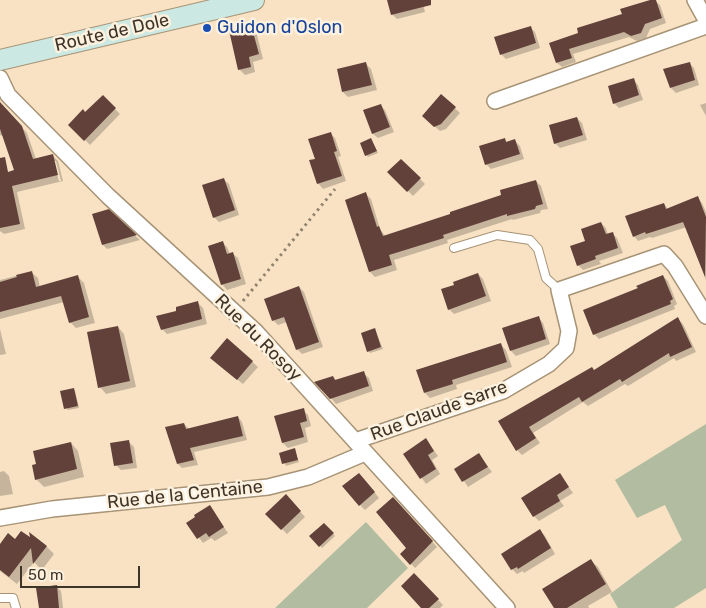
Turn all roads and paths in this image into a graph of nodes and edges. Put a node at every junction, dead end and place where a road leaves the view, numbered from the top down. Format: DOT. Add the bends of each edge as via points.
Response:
graph roads {
  1 [pos="254,0"];
  2 [pos="696,0"];
  3 [pos="706,20"];
  4 [pos="706,26"];
  5 [pos="0,60"];
  6 [pos="0,78"];
  7 [pos="495,100"];
  8 [pos="334,189"];
  9 [pos="454,248"];
  10 [pos="559,290"];
  11 [pos="234,312"];
  12 [pos="706,316"];
  13 [pos="355,441"];
  14 [pos="366,453"];
  15 [pos="0,518"];
  16 [pos="0,598"];
  17 [pos="16,608"];
  18 [pos="507,608"];
  1 -- 5 [label="main road, Route de Dole"];
  2 -- 3 [label="street"];
  4 -- 7 [label="street"];
  6 -- 11 [label="street, Rue du Rosoy" via="8,95 108,196"];
  8 -- 11 [label="path"];
  9 -- 10 [label="lane" via="497,235 530,240 538,249 546,278"];
  10 -- 12 [label="street" via="664,254"];
  10 -- 13 [label="street, Rue Claude Sarre" via="569,331 566,348 549,364 502,391"];
  11 -- 13 [label="street, Rue du Rosoy"];
  13 -- 14 [label="street, Rue du Rosoy"];
  14 -- 15 [label="street, Rue de la Centaine" via="308,477 268,487"];
  14 -- 18 [label="street, Rue du Rosoy"];
  16 -- 17 [label="lane" via="13,598"];
}
